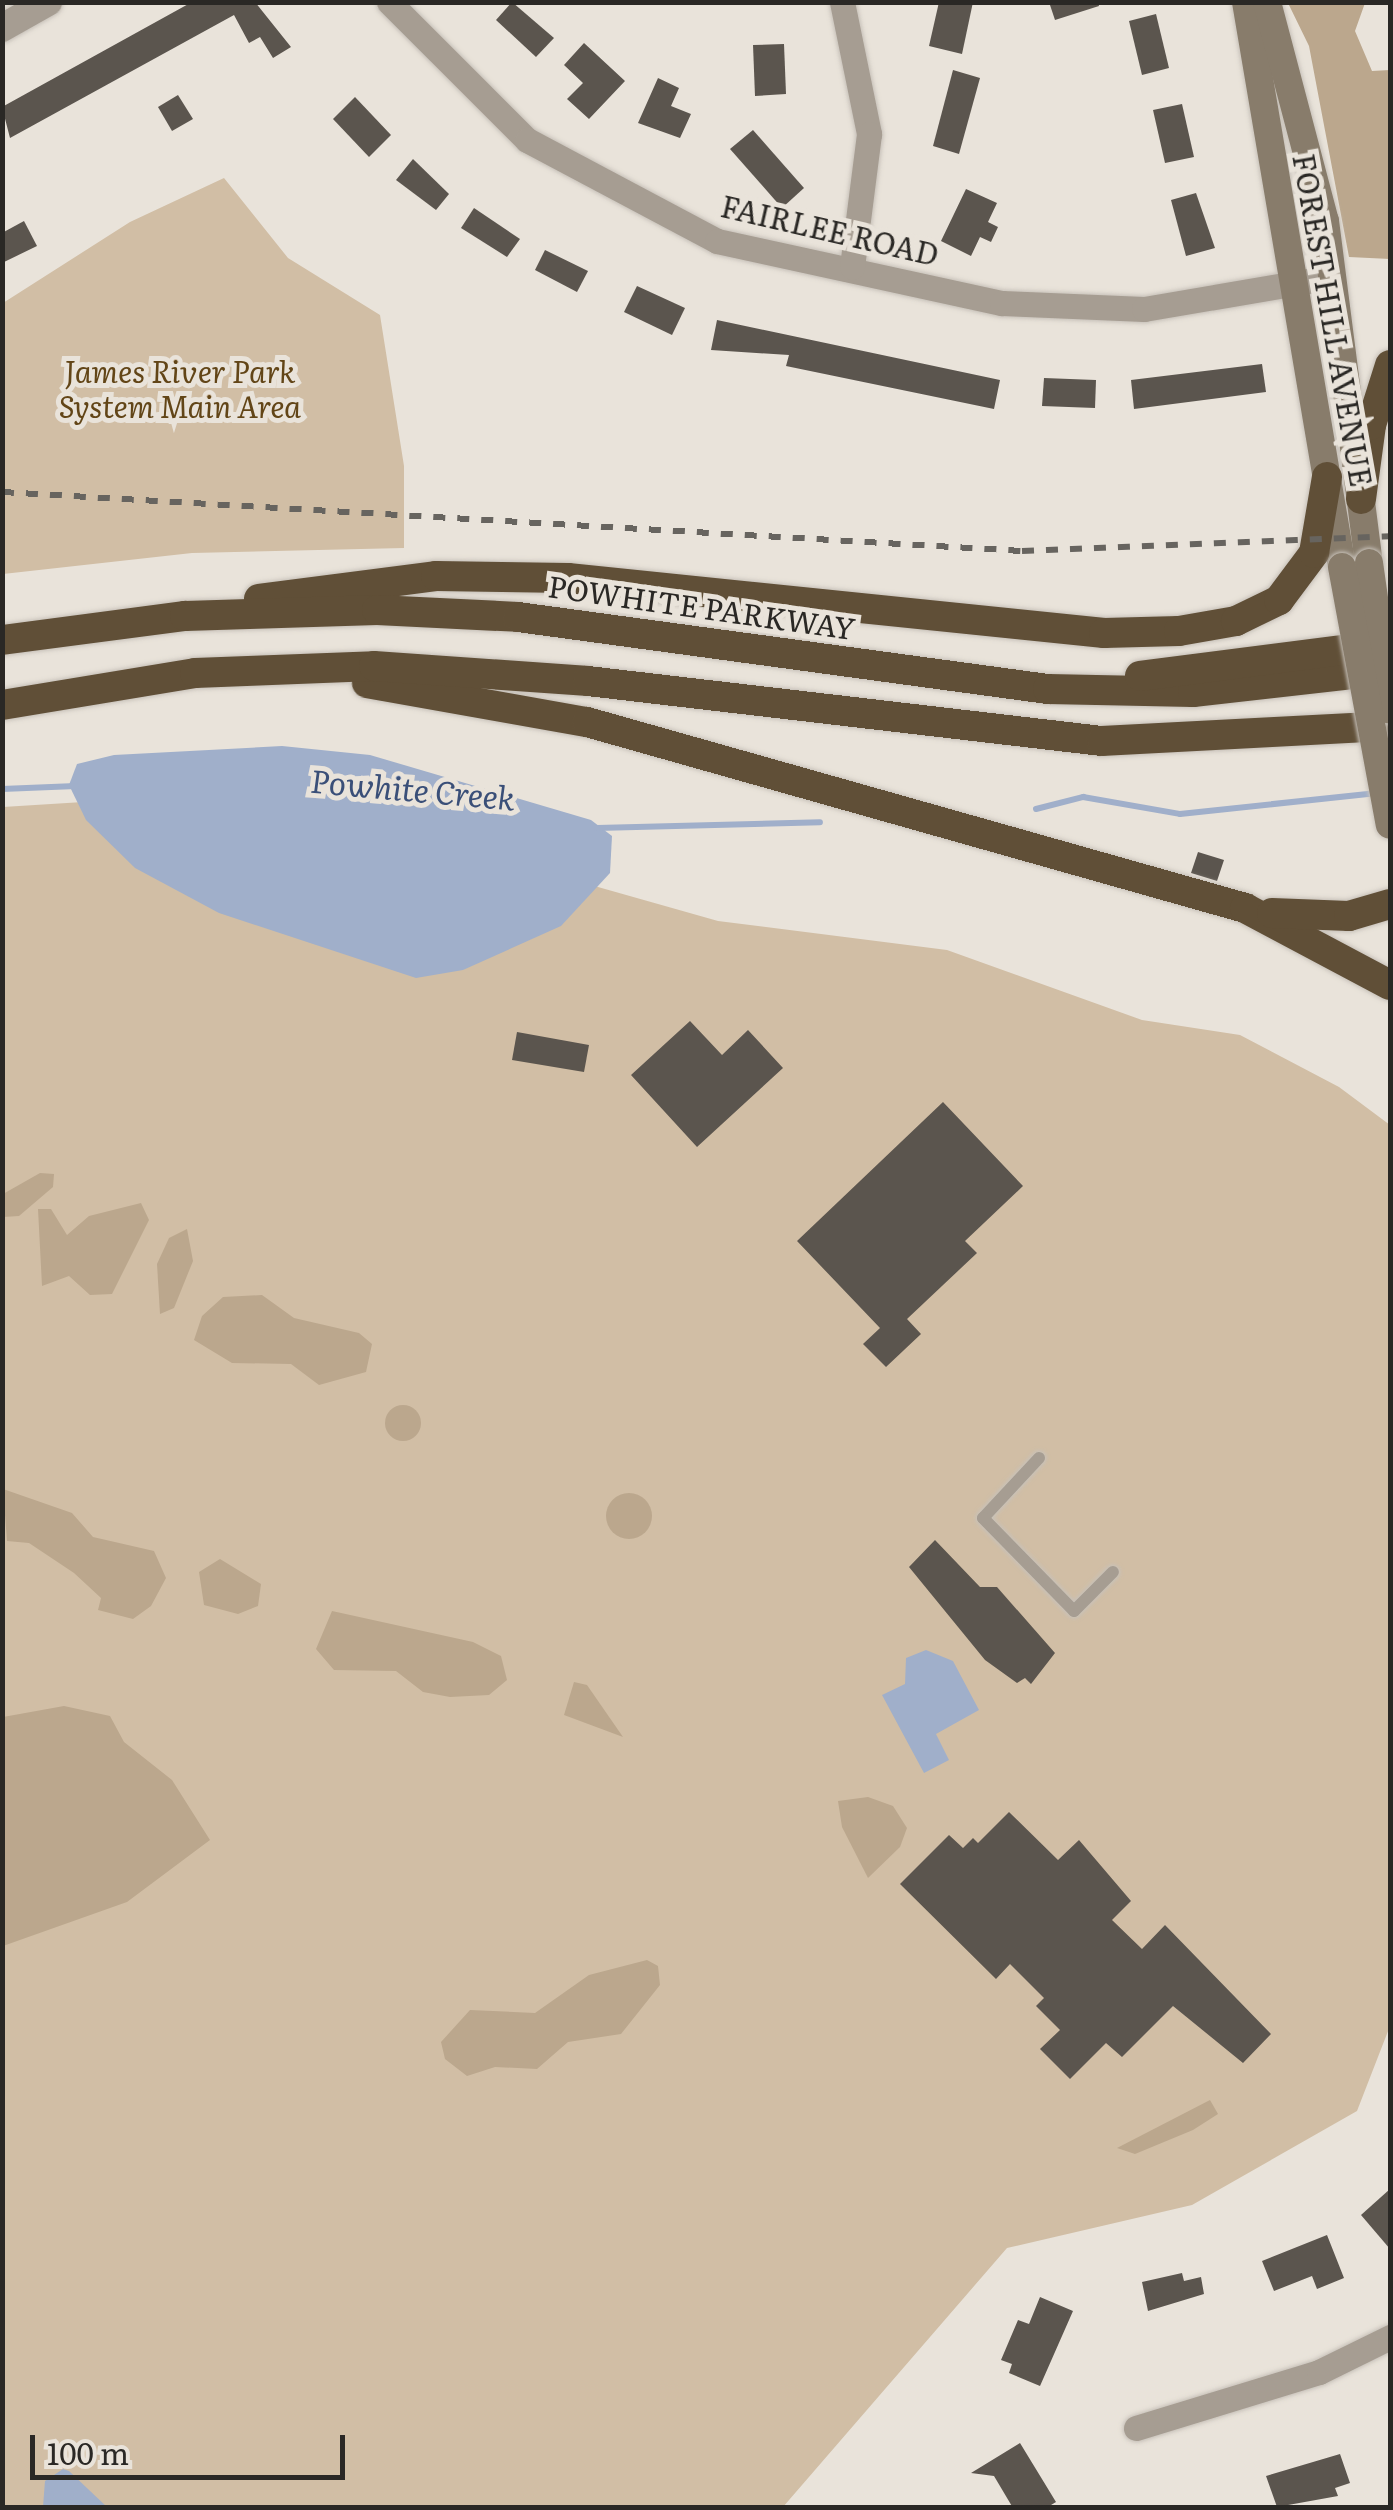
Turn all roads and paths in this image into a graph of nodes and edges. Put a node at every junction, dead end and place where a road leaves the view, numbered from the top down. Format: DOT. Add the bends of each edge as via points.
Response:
graph roads {
  1 [pos="48,2"];
  2 [pos="389,2"];
  3 [pos="842,2"];
  4 [pos="1246,2"];
  5 [pos="1267,2"];
  6 [pos="2,28"];
  7 [pos="852,266"];
  8 [pos="1332,277"];
  9 [pos="1295,284"];
  10 [pos="1390,365"];
  11 [pos="1327,477"];
  12 [pos="1360,499"];
  13 [pos="1356,565"];
  14 [pos="185,616"];
  15 [pos="2,640"];
  16 [pos="1390,644"];
  17 [pos="274,669"];
  18 [pos="1390,670"];
  19 [pos="1048,689"];
  20 [pos="2,705"];
  21 [pos="1390,710"];
  22 [pos="1390,726"];
  23 [pos="1390,825"];
  24 [pos="1390,904"];
  25 [pos="1254,911"];
  26 [pos="1390,985"];
  27 [pos="1039,1458"];
  28 [pos="1114,1572"];
  29 [pos="1390,2337"];
  30 [pos="1136,2428"];
  1 -- 6 [label="street"];
  2 -- 7 [label="street, FAIRLEE ROAD" via="527,140 717,241"];
  3 -- 7 [label="street" via="869,134"];
  4 -- 9 [label="main road, FOREST HILL AVENUE"];
  5 -- 8 [label="main road, FOREST HILL AVENUE" via="1312,150"];
  7 -- 9 [label="street, FAIRLEE ROAD" via="1002,304 1144,309"];
  8 -- 9 [label="street, FAIRLEE ROAD"];
  8 -- 12 [label="main road, FOREST HILL AVENUE"];
  9 -- 11 [label="main road, FOREST HILL AVENUE"];
  10 -- 12 [label="highway" via="1371,425"];
  11 -- 13 [label="main road, FOREST HILL AVENUE"];
  11 -- 14 [label="highway" via="1314,552 1278,600 1236,620 1178,631 1104,632 520,576 307,588"];
  12 -- 13 [label="main road, FOREST HILL AVENUE"];
  13 -- 21 [label="main road, FOREST HILL AVENUE, bridge"];
  13 -- 23 [label="main road, FOREST HILL AVENUE, bridge"];
  14 -- 15 [label="highway, POWHITE PARKWAY"];
  14 -- 19 [label="highway, POWHITE PARKWAY" via="376,610 518,617"];
  16 -- 19 [label="highway"];
  17 -- 20 [label="highway"];
  17 -- 22 [label="highway" via="485,672 1102,741"];
  17 -- 25 [label="highway" via="588,722"];
  18 -- 19 [label="highway, POWHITE PARKWAY" via="1194,692"];
  24 -- 25 [label="highway" via="1320,918"];
  25 -- 26 [label="highway"];
  27 -- 28 [label="lane" via="983,1518 1074,1611"];
  29 -- 30 [label="street" via="1319,2372"];
}
